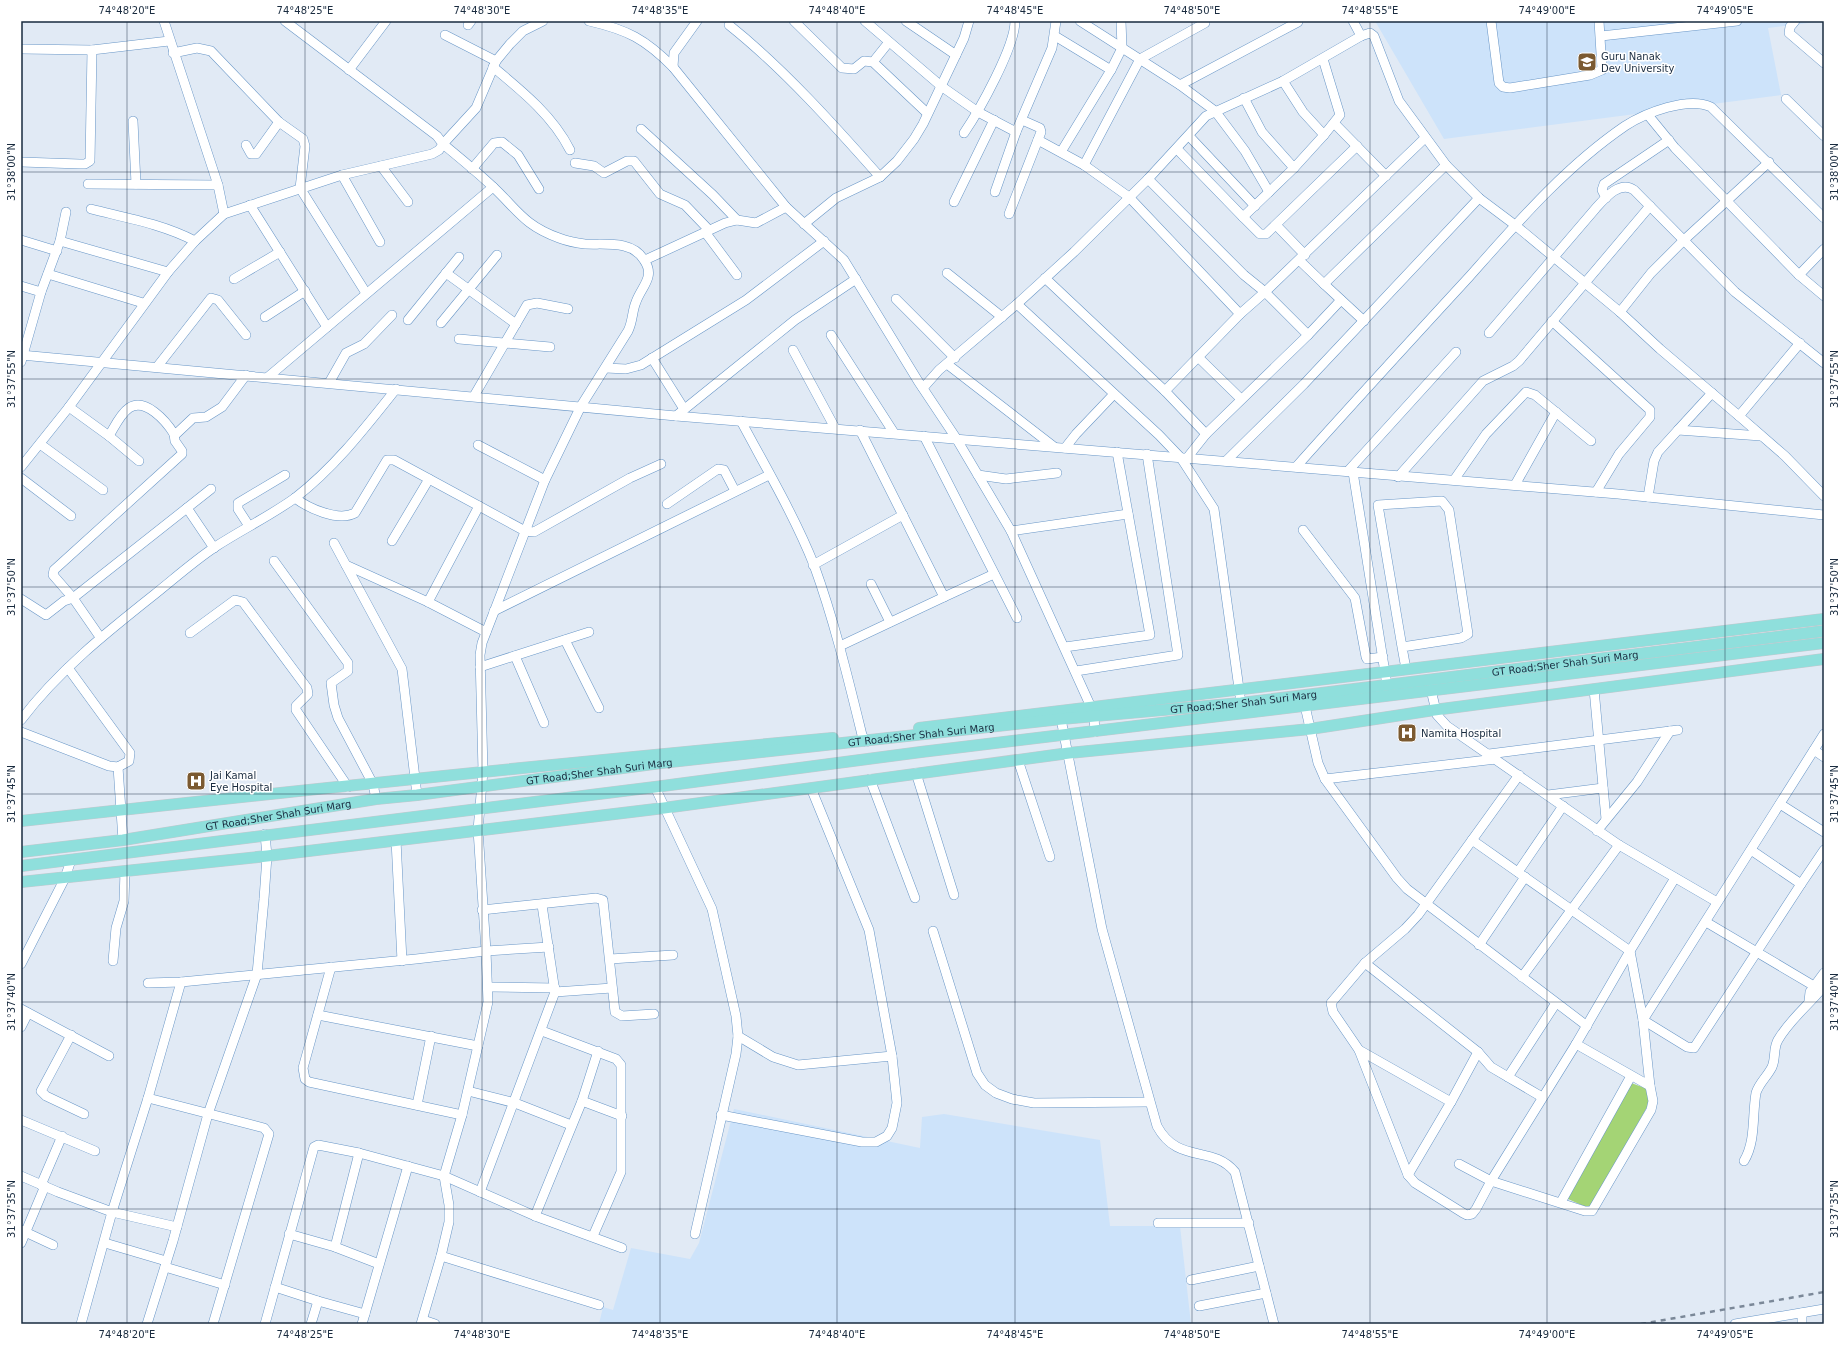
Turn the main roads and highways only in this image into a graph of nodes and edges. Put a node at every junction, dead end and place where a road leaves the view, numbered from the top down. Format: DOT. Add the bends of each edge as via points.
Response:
graph roads {
  1 [pos="1824,619"];
  2 [pos="1824,631"];
  3 [pos="1824,643"];
  4 [pos="1824,659"];
  5 [pos="1093,712"];
  6 [pos="864,738"];
  7 [pos="21,821"];
  8 [pos="21,852"];
  9 [pos="21,866"];
  10 [pos="21,882"];
  1 -- 5 [label="main road" via="1406,669"];
  2 -- 5 [label="main road, GT Road;Sher Shah Suri Marg" via="1241,703"];
  3 -- 9 [label="main road, GT Road;Sher Shah Suri Marg" via="1065,734"];
  4 -- 10 [label="main road" via="1434,710 1310,729 1069,753 664,808 267,856"];
  5 -- 6 [label="main road"];
  5 -- 6 [label="main road, GT Road;Sher Shah Suri Marg" via="1061,719"];
  6 -- 7 [label="main road" via="483,771"];
  6 -- 8 [label="main road, GT Road;Sher Shah Suri Marg" via="376,799 123,840"];
}
